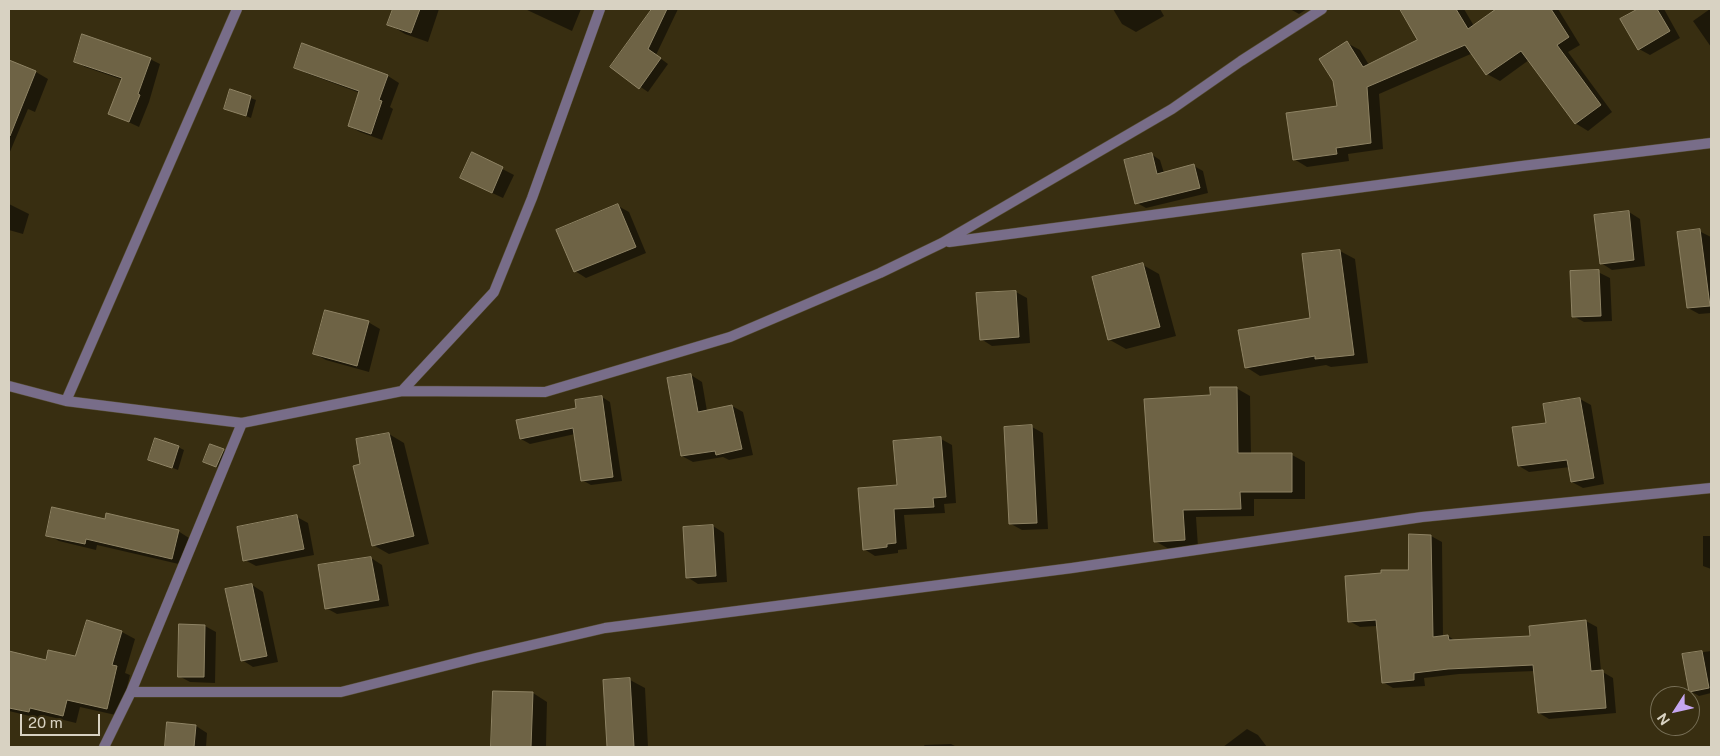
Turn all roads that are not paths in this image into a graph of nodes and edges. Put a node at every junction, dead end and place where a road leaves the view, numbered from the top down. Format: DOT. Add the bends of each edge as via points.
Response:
graph roads {
  1 [pos="237,9"];
  2 [pos="600,9"];
  3 [pos="1322,9"];
  4 [pos="1711,143"];
  5 [pos="942,243"];
  6 [pos="9,386"];
  7 [pos="402,391"];
  8 [pos="66,401"];
  9 [pos="242,423"];
  10 [pos="1711,488"];
  11 [pos="131,692"];
  12 [pos="104,747"];
  1 -- 8 [label="street"];
  2 -- 7 [label="street" via="532,198 494,292"];
  3 -- 5 [label="street" via="1172,109"];
  4 -- 5 [label="street"];
  5 -- 7 [label="street" via="730,337 545,392"];
  6 -- 8 [label="street"];
  7 -- 9 [label="street"];
  8 -- 9 [label="street"];
  9 -- 11 [label="street"];
  10 -- 11 [label="street" via="1422,517 1072,568 605,628 341,692"];
  11 -- 12 [label="street"];
}
